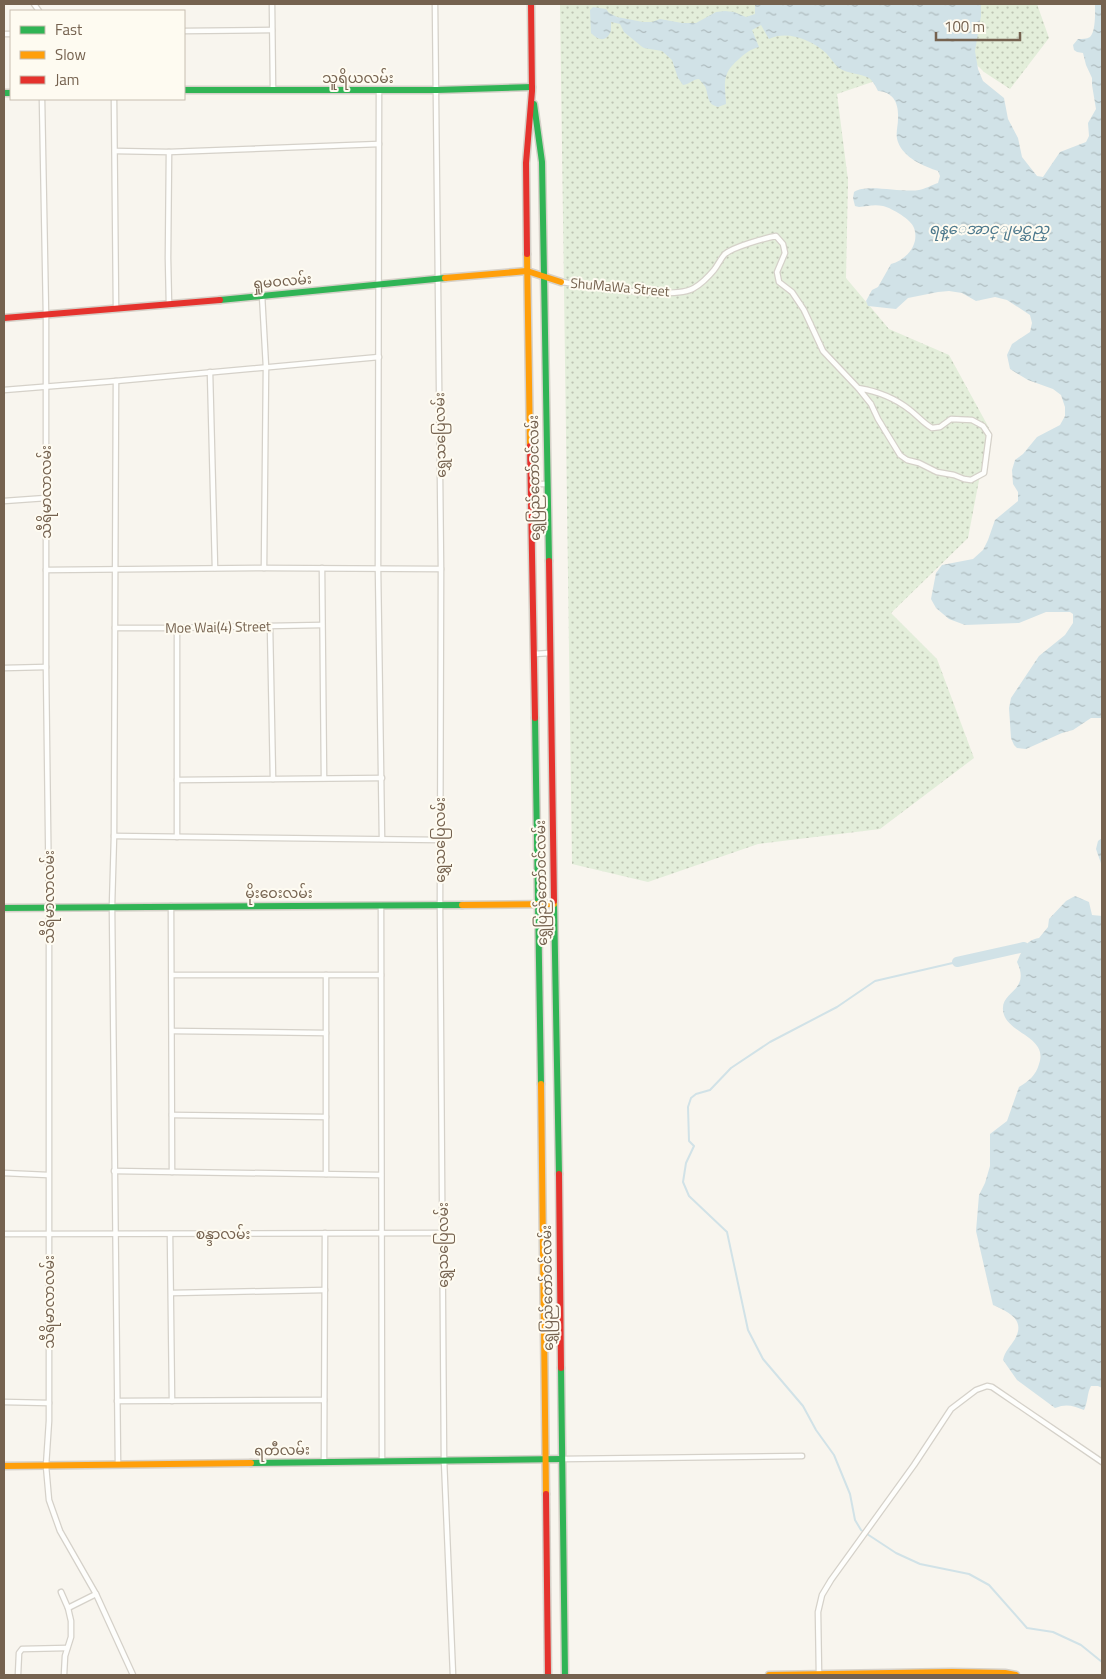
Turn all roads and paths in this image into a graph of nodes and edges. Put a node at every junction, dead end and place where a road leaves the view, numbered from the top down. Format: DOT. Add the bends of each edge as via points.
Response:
graph roads {
  1 [pos="272,4"];
  2 [pos="435,4"];
  3 [pos="531,4"];
  4 [pos="272,30"];
  5 [pos="185,31"];
  6 [pos="532,89"];
  7 [pos="185,90"];
  8 [pos="272,90"];
  9 [pos="379,90"];
  10 [pos="436,90"];
  11 [pos="42,100"];
  12 [pos="114,100"];
  13 [pos="379,144"];
  14 [pos="115,150"];
  15 [pos="169,152"];
  16 [pos="527,271"];
  17 [pos="543,276"];
  18 [pos="438,278"];
  19 [pos="560,282"];
  20 [pos="378,286"];
  21 [pos="262,295"];
  22 [pos="169,305"];
  23 [pos="116,308"];
  24 [pos="46,315"];
  25 [pos="4,318"];
  26 [pos="379,357"];
  27 [pos="266,367"];
  28 [pos="210,372"];
  29 [pos="116,381"];
  30 [pos="46,387"];
  31 [pos="858,388"];
  32 [pos="4,390"];
  33 [pos="531,484"];
  34 [pos="547,484"];
  35 [pos="46,498"];
  36 [pos="4,500"];
  37 [pos="115,568"];
  38 [pos="215,568"];
  39 [pos="264,568"];
  40 [pos="322,568"];
  41 [pos="378,568"];
  42 [pos="441,569"];
  43 [pos="46,570"];
  44 [pos="270,626"];
  45 [pos="322,626"];
  46 [pos="114,628"];
  47 [pos="177,628"];
  48 [pos="550,653"];
  49 [pos="534,654"];
  50 [pos="46,667"];
  51 [pos="4,668"];
  52 [pos="324,778"];
  53 [pos="382,778"];
  54 [pos="273,779"];
  55 [pos="177,780"];
  56 [pos="114,836"];
  57 [pos="177,837"];
  58 [pos="382,839"];
  59 [pos="440,840"];
  60 [pos="554,904"];
  61 [pos="381,905"];
  62 [pos="440,905"];
  63 [pos="538,905"];
  64 [pos="112,906"];
  65 [pos="171,906"];
  66 [pos="4,908"];
  67 [pos="49,908"];
  68 [pos="172,974"];
  69 [pos="326,975"];
  70 [pos="381,975"];
  71 [pos="172,1031"];
  72 [pos="326,1033"];
  73 [pos="172,1115"];
  74 [pos="326,1117"];
  75 [pos="114,1171"];
  76 [pos="172,1172"];
  77 [pos="4,1173"];
  78 [pos="326,1174"];
  79 [pos="48,1175"];
  80 [pos="381,1175"];
  81 [pos="325,1233"];
  82 [pos="382,1233"];
  83 [pos="443,1233"];
  84 [pos="4,1234"];
  85 [pos="48,1234"];
  86 [pos="114,1234"];
  87 [pos="170,1234"];
  88 [pos="325,1290"];
  89 [pos="172,1293"];
  90 [pos="324,1400"];
  91 [pos="117,1401"];
  92 [pos="172,1401"];
  93 [pos="4,1402"];
  94 [pos="49,1402"];
  95 [pos="802,1456"];
  96 [pos="545,1459"];
  97 [pos="562,1459"];
  98 [pos="444,1460"];
  99 [pos="382,1461"];
  100 [pos="324,1462"];
  101 [pos="1102,1462"];
  102 [pos="118,1464"];
  103 [pos="4,1466"];
  104 [pos="46,1466"];
  105 [pos="61,1592"];
  106 [pos="96,1594"];
  107 [pos="68,1608"];
  108 [pos="67,1648"];
  109 [pos="18,1675"];
  110 [pos="64,1675"];
  111 [pos="134,1675"];
  112 [pos="453,1675"];
  113 [pos="548,1675"];
  114 [pos="565,1675"];
  115 [pos="769,1675"];
  116 [pos="818,1675"];
  117 [pos="1016,1675"];
  1 -- 4 [label="street"];
  2 -- 10 [label="street, ရွှေသပြေလမ်း"];
  3 -- 6 [label="main road, ရွှေပြည်တော်ဝင်လမ်း"];
  4 -- 5 [label="street"];
  4 -- 8 [label="street"];
  6 -- 10 [label="main road, သူရိယလမ်း"];
  6 -- 16 [label="main road, ရွှေပြည်တော်ဝင်လမ်း" via="526,164"];
  6 -- 17 [label="main road, ရွှေပြည်တော်ဝင်လမ်း" via="542,162"];
  7 -- 8 [label="main road, သူရိယလမ်း"];
  8 -- 9 [label="main road, သူရိယလမ်း"];
  9 -- 10 [label="main road, သူရိယလမ်း"];
  9 -- 13 [label="street"];
  10 -- 18 [label="street, ရွှေသပြေလမ်း"];
  11 -- 24 [label="street, သီရိမာလာလမ်း"];
  12 -- 14 [label="street"];
  13 -- 15 [label="street"];
  13 -- 20 [label="street"];
  14 -- 15 [label="street"];
  14 -- 23 [label="street"];
  15 -- 22 [label="street"];
  16 -- 17 [label="main road, ရှုမဝလမ်း"];
  16 -- 18 [label="main road, ရှုမဝလမ်း"];
  16 -- 33 [label="main road, ရွှေပြည်တော်ဝင်လမ်း"];
  17 -- 19 [label="main road, ရှုမဝလမ်း"];
  17 -- 34 [label="main road, ရွှေပြည်တော်ဝင်လမ်း"];
  18 -- 20 [label="main road, ရှုမဝလမ်း"];
  18 -- 42 [label="street, ရွှေသပြေလမ်း"];
  19 -- 31 [label="street, ShuMaWa Street" via="670,293 693,289 713,271 726,253 776,236 785,253 776,272 779,282 792,292 804,310 823,351"];
  20 -- 21 [label="main road, ရှုမဝလမ်း"];
  20 -- 26 [label="street"];
  21 -- 22 [label="main road, ရှုမဝလမ်း"];
  21 -- 27 [label="street"];
  22 -- 23 [label="main road, ရှုမဝလမ်း"];
  23 -- 24 [label="main road, ရှုမဝလမ်း"];
  24 -- 25 [label="main road, ရှုမဝလမ်း"];
  24 -- 30 [label="street, သီရိမာလာလမ်း"];
  26 -- 27 [label="street"];
  26 -- 41 [label="street"];
  27 -- 28 [label="street"];
  27 -- 39 [label="street"];
  28 -- 29 [label="street"];
  28 -- 38 [label="street"];
  29 -- 30 [label="street"];
  29 -- 37 [label="street"];
  30 -- 32 [label="street"];
  30 -- 35 [label="street, သီရိမာလာလမ်း"];
  31 -- 31 [label="street, ShuMaWa Street" via="877,392 908,408 932,428 951,419 972,420 983,426 989,435 984,473 971,480 937,472 907,460 900,455 871,404"];
  33 -- 34 [label="street"];
  33 -- 49 [label="main road, ရွှေပြည်တော်ဝင်လမ်း"];
  34 -- 48 [label="main road, ရွှေပြည်တော်ဝင်လမ်း"];
  35 -- 36 [label="street"];
  35 -- 43 [label="street, သီရိမာလာလမ်း"];
  37 -- 38 [label="street"];
  37 -- 43 [label="street"];
  37 -- 46 [label="street"];
  38 -- 39 [label="street"];
  39 -- 40 [label="street"];
  40 -- 41 [label="street"];
  40 -- 45 [label="street"];
  41 -- 42 [label="street"];
  41 -- 53 [label="street"];
  42 -- 59 [label="street, ရွှေသပြေလမ်း"];
  43 -- 50 [label="street, သီရိမာလာလမ်း"];
  44 -- 45 [label="street, Moe Wai(4) Street"];
  44 -- 47 [label="street, Moe Wai(4) Street"];
  44 -- 54 [label="street"];
  45 -- 52 [label="street"];
  46 -- 47 [label="street, Moe Wai(4) Street"];
  46 -- 56 [label="street"];
  47 -- 55 [label="street"];
  48 -- 49 [label="street"];
  48 -- 60 [label="main road, ရွှေပြည်တော်ဝင်လမ်း"];
  49 -- 63 [label="main road, ရွှေပြည်တော်ဝင်လမ်း"];
  50 -- 51 [label="street"];
  50 -- 67 [label="street, သီရိမာလာလမ်း"];
  52 -- 53 [label="street"];
  52 -- 54 [label="street"];
  53 -- 58 [label="street"];
  54 -- 55 [label="street"];
  55 -- 57 [label="street"];
  56 -- 57 [label="street"];
  56 -- 64 [label="street"];
  57 -- 58 [label="street"];
  58 -- 59 [label="street"];
  59 -- 62 [label="street, ရွှေသပြေလမ်း"];
  60 -- 63 [label="main road, မိုးဝေးလမ်း"];
  60 -- 97 [label="main road, ရွှေပြည်တော်ဝင်လမ်း"];
  61 -- 62 [label="main road, မိုးဝေးလမ်း"];
  61 -- 65 [label="main road, မိုးဝေးလမ်း"];
  61 -- 70 [label="street"];
  62 -- 63 [label="main road, မိုးဝေးလမ်း"];
  62 -- 83 [label="street, ရွှေသပြေလမ်း"];
  63 -- 96 [label="main road, ရွှေပြည်တော်ဝင်လမ်း"];
  64 -- 65 [label="main road, မိုးဝေးလမ်း"];
  64 -- 67 [label="main road, မိုးဝေးလမ်း"];
  64 -- 75 [label="street"];
  65 -- 68 [label="street"];
  66 -- 67 [label="main road, မိုးဝေးလမ်း"];
  67 -- 79 [label="street, သီရိမာလာလမ်း"];
  68 -- 69 [label="street"];
  68 -- 71 [label="street"];
  69 -- 70 [label="street"];
  69 -- 72 [label="street"];
  70 -- 80 [label="street"];
  71 -- 72 [label="street"];
  71 -- 73 [label="street"];
  72 -- 74 [label="street"];
  73 -- 74 [label="street"];
  73 -- 76 [label="street"];
  74 -- 78 [label="street"];
  75 -- 76 [label="street"];
  75 -- 86 [label="street"];
  76 -- 78 [label="street"];
  77 -- 79 [label="street"];
  78 -- 80 [label="street"];
  79 -- 85 [label="street, သီရိမာလာလမ်း"];
  80 -- 82 [label="street"];
  81 -- 82 [label="street, စန္ဒာလမ်း"];
  81 -- 87 [label="street, စန္ဒာလမ်း"];
  81 -- 88 [label="street"];
  82 -- 83 [label="street, စန္ဒာလမ်း"];
  82 -- 99 [label="street"];
  83 -- 98 [label="street, ရွှေသပြေလမ်း"];
  84 -- 85 [label="street, စန္ဒာလမ်း"];
  85 -- 86 [label="street, စန္ဒာလမ်း"];
  85 -- 94 [label="street, သီရိမာလာလမ်း"];
  86 -- 87 [label="street, စန္ဒာလမ်း"];
  86 -- 91 [label="street"];
  87 -- 89 [label="street"];
  88 -- 89 [label="street"];
  88 -- 90 [label="street"];
  89 -- 92 [label="street"];
  90 -- 92 [label="street"];
  90 -- 100 [label="street"];
  91 -- 92 [label="street"];
  91 -- 102 [label="street"];
  93 -- 94 [label="street"];
  94 -- 104 [label="street, သီရိမာလာလမ်း"];
  95 -- 97 [label="street"];
  96 -- 97 [label="main road, ရတီလမ်း"];
  96 -- 98 [label="main road, ရတီလမ်း"];
  96 -- 113 [label="main road, ရွှေပြည်တော်ဝင်လမ်း"];
  97 -- 114 [label="main road, ရွှေပြည်တော်ဝင်လမ်း"];
  98 -- 99 [label="main road, ရတီလမ်း"];
  98 -- 112 [label="street, ရွှေသပြေလမ်း"];
  99 -- 100 [label="main road, ရတီလမ်း"];
  100 -- 102 [label="main road, ရတီလမ်း"];
  101 -- 116 [label="street" via="992,1387 982,1388 951,1409 822,1595 818,1612"];
  102 -- 104 [label="main road, ရတီလမ်း"];
  103 -- 104 [label="main road, ရတီလမ်း"];
  104 -- 106 [label="street, သီရိမာလာလမ်း" via="49,1500 60,1531"];
  105 -- 107 [label="street"];
  106 -- 107 [label="street"];
  106 -- 111 [label="street, သီရိမာလာလမ်း"];
  107 -- 108 [label="street" via="71,1636"];
  108 -- 109 [label="street" via="22,1649 19,1652"];
  108 -- 110 [label="street"];
  115 -- 116 [label="main road"];
  116 -- 117 [label="main road" via="952,1672"];
}
